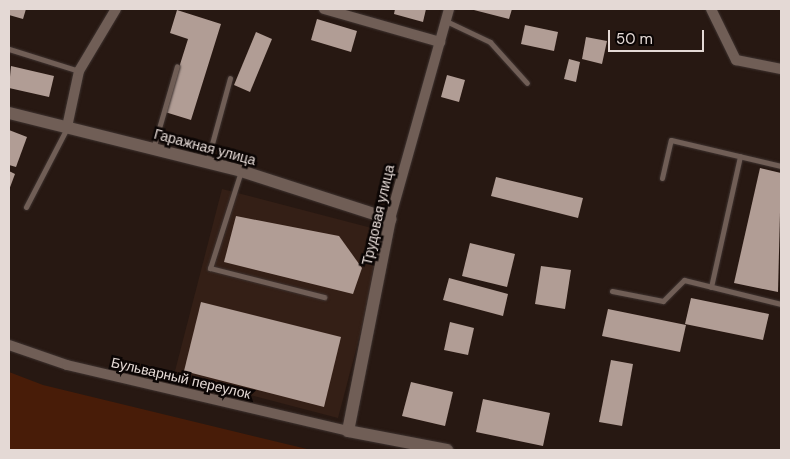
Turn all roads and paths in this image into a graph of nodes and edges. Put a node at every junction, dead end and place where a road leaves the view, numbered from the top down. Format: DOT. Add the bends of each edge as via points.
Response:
graph roads {
  1 [pos="116,9"];
  2 [pos="324,9"];
  3 [pos="449,9"];
  4 [pos="711,9"];
  5 [pos="446,21"];
  6 [pos="440,42"];
  7 [pos="9,49"];
  8 [pos="177,66"];
  9 [pos="781,69"];
  10 [pos="79,71"];
  11 [pos="230,78"];
  12 [pos="527,83"];
  13 [pos="9,113"];
  14 [pos="67,127"];
  15 [pos="153,149"];
  16 [pos="740,156"];
  17 [pos="206,162"];
  18 [pos="781,166"];
  19 [pos="241,171"];
  20 [pos="662,178"];
  21 [pos="26,207"];
  22 [pos="390,219"];
  23 [pos="711,287"];
  24 [pos="612,292"];
  25 [pos="324,297"];
  26 [pos="781,304"];
  27 [pos="9,345"];
  28 [pos="348,431"];
  29 [pos="447,450"];
  1 -- 10 [label="street"];
  2 -- 6 [label="street"];
  3 -- 5 [label="street, Трудовая улица"];
  4 -- 9 [label="street" via="736,60"];
  5 -- 6 [label="street, Трудовая улица"];
  5 -- 12 [label="lane" via="490,42"];
  6 -- 22 [label="street, Трудовая улица"];
  7 -- 10 [label="lane"];
  8 -- 15 [label="lane"];
  10 -- 14 [label="street"];
  11 -- 17 [label="lane"];
  13 -- 14 [label="street, Гаражная улица"];
  14 -- 15 [label="street, Гаражная улица"];
  14 -- 21 [label="lane"];
  15 -- 17 [label="street, Гаражная улица"];
  16 -- 18 [label="lane"];
  16 -- 20 [label="lane" via="671,140"];
  16 -- 23 [label="lane"];
  17 -- 19 [label="street, Гаражная улица"];
  19 -- 22 [label="street, Гаражная улица"];
  19 -- 25 [label="lane" via="210,268"];
  22 -- 28 [label="street, Трудовая улица"];
  23 -- 24 [label="lane" via="684,280 663,301"];
  23 -- 26 [label="lane"];
  27 -- 28 [label="street, Бульварный переулок" via="67,365"];
  28 -- 29 [label="street"];
}
